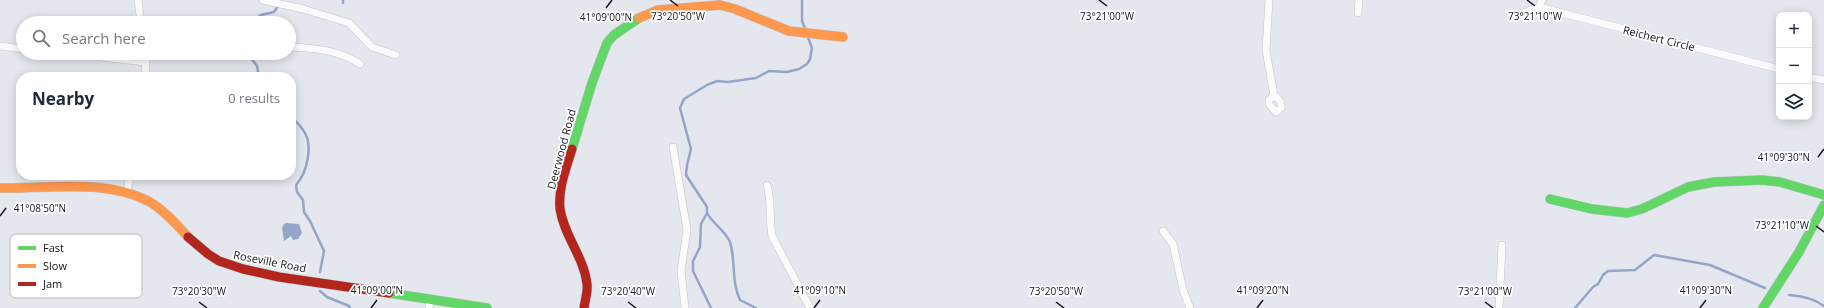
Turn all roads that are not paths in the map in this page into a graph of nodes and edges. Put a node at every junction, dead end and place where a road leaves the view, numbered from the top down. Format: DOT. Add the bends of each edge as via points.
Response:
graph roads {
  1 [pos="138,0"];
  2 [pos="263,0"];
  3 [pos="1269,0"];
  4 [pos="1359,0"];
  5 [pos="1542,0"];
  6 [pos="1539,7"];
  7 [pos="1358,13"];
  8 [pos="141,16"];
  9 [pos="1514,16"];
  10 [pos="843,37"];
  11 [pos="0,46"];
  12 [pos="16,47"];
  13 [pos="296,48"];
  14 [pos="396,55"];
  15 [pos="128,60"];
  16 [pos="146,62"];
  17 [pos="360,64"];
  18 [pos="1776,68"];
  19 [pos="146,72"];
  20 [pos="1812,77"];
  21 [pos="1824,80"];
  22 [pos="1274,96"];
  23 [pos="673,147"];
  24 [pos="129,180"];
  25 [pos="766,185"];
  26 [pos="0,188"];
  27 [pos="128,192"];
  28 [pos="1824,195"];
  29 [pos="1550,199"];
  30 [pos="1824,205"];
  31 [pos="1163,231"];
  32 [pos="1502,245"];
  33 [pos="430,304"];
  34 [pos="487,308"];
  35 [pos="584,308"];
  36 [pos="685,308"];
  37 [pos="810,308"];
  38 [pos="1190,308"];
  39 [pos="1499,308"];
  40 [pos="1763,308"];
  1 -- 8 [label="street"];
  2 -- 14 [label="street" via="349,23 372,48"];
  3 -- 22 [label="street" via="1266,50"];
  4 -- 7 [label="street"];
  5 -- 6 [label="street"];
  6 -- 9 [label="street"];
  6 -- 18 [label="street, Reichert Circle"];
  10 -- 35 [label="street, Deerwood Road" via="778,28 735,9 714,5 658,10 641,16 611,38 592,82 561,185 560,201 564,224 583,266 587,284"];
  11 -- 12 [label="street"];
  13 -- 17 [label="street" via="322,49 348,57"];
  15 -- 16 [label="street"];
  16 -- 19 [label="street"];
  20 -- 21 [label="street"];
  23 -- 36 [label="street" via="687,230 681,271"];
  24 -- 27 [label="street"];
  25 -- 37 [label="street" via="771,210 772,236"];
  26 -- 27 [label="street, Roseville Road" via="96,188"];
  27 -- 33 [label="street, Roseville Road" via="162,211 209,256 238,269"];
  28 -- 29 [label="street" via="1780,182 1762,180 1714,182 1688,187 1642,209 1627,213 1592,209"];
  30 -- 40 [label="street" via="1799,252"];
  31 -- 38 [label="street" via="1173,244 1183,290"];
  32 -- 39 [label="street"];
  33 -- 34 [label="street, Roseville Road"];
}
